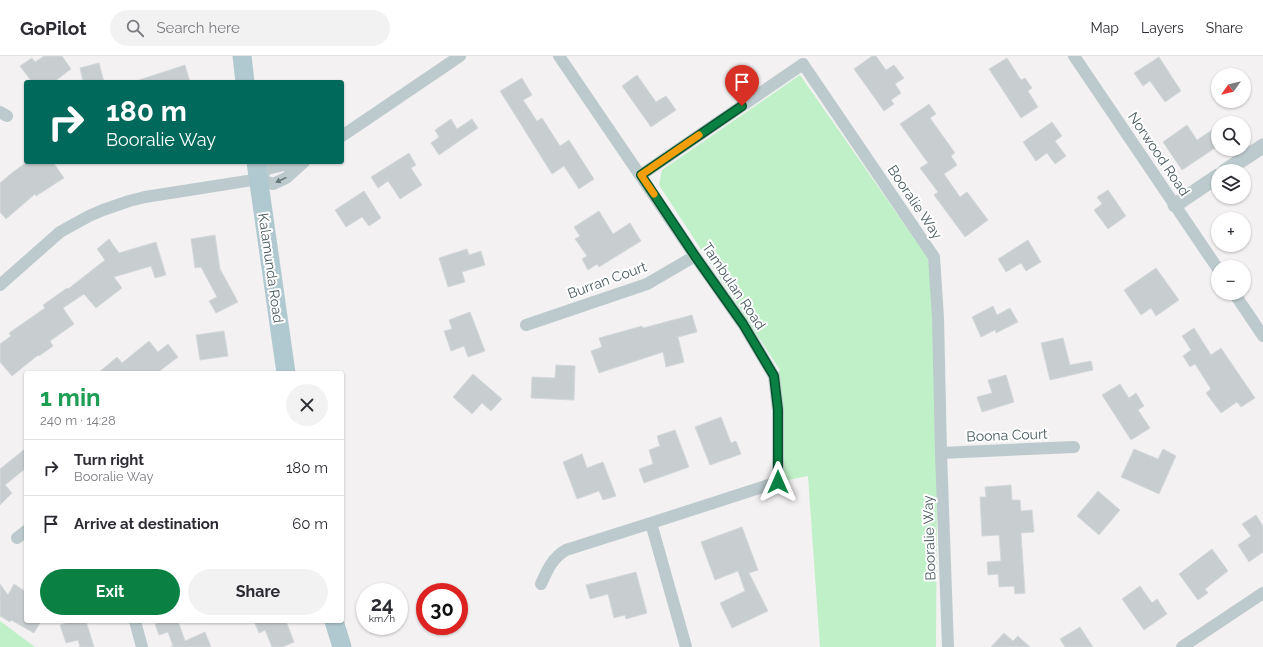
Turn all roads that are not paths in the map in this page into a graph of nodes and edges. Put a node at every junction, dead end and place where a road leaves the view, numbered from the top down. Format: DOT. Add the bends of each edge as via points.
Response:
graph roads {
  1 [pos="242,56"];
  2 [pos="460,56"];
  3 [pos="559,56"];
  4 [pos="1074,56"];
  5 [pos="246,80"];
  6 [pos="344,135"];
  7 [pos="1263,146"];
  8 [pos="302,164"];
  9 [pos="1236,164"];
  10 [pos="258,171"];
  11 [pos="641,175"];
  12 [pos="1211,181"];
  13 [pos="1175,205"];
  14 [pos="695,256"];
  15 [pos="1212,260"];
  16 [pos="0,285"];
  17 [pos="1239,300"];
  18 [pos="526,325"];
  19 [pos="1263,336"];
  20 [pos="286,371"];
  21 [pos="1074,447"];
  22 [pos="941,453"];
  23 [pos="651,523"];
  24 [pos="540,584"];
  25 [pos="1263,593"];
  26 [pos="136,623"];
  27 [pos="335,623"];
  28 [pos="142,647"];
  29 [pos="342,647"];
  30 [pos="686,647"];
  31 [pos="948,647"];
  32 [pos="1182,647"];
  1 -- 5 [label="main road"];
  2 -- 6 [label="street"];
  3 -- 11 [label="street, Tambulan Road"];
  4 -- 13 [label="street, Norwood Road"];
  7 -- 9 [label="street"];
  8 -- 10 [label="street" via="288,164"];
  10 -- 16 [label="street" via="129,200 89,216 60,232"];
  10 -- 20 [label="main road, Kalamunda Road"];
  11 -- 14 [label="street, Tambulan Road"];
  11 -- 22 [label="street, Booralie Way" via="803,64 934,257"];
  12 -- 13 [label="street"];
  13 -- 15 [label="street, Norwood Road"];
  14 -- 18 [label="street, Burran Court" via="647,284"];
  14 -- 23 [label="street, Tambulan Road" via="743,324 774,376 778,410 778,482"];
  17 -- 19 [label="street"];
  21 -- 22 [label="street, Boona Court"];
  22 -- 31 [label="street, Booralie Way"];
  23 -- 24 [label="street, Tambulan Road" via="566,550 553,560"];
  23 -- 30 [label="street"];
  25 -- 32 [label="street"];
  26 -- 28 [label="street"];
  27 -- 29 [label="main road"];
}
